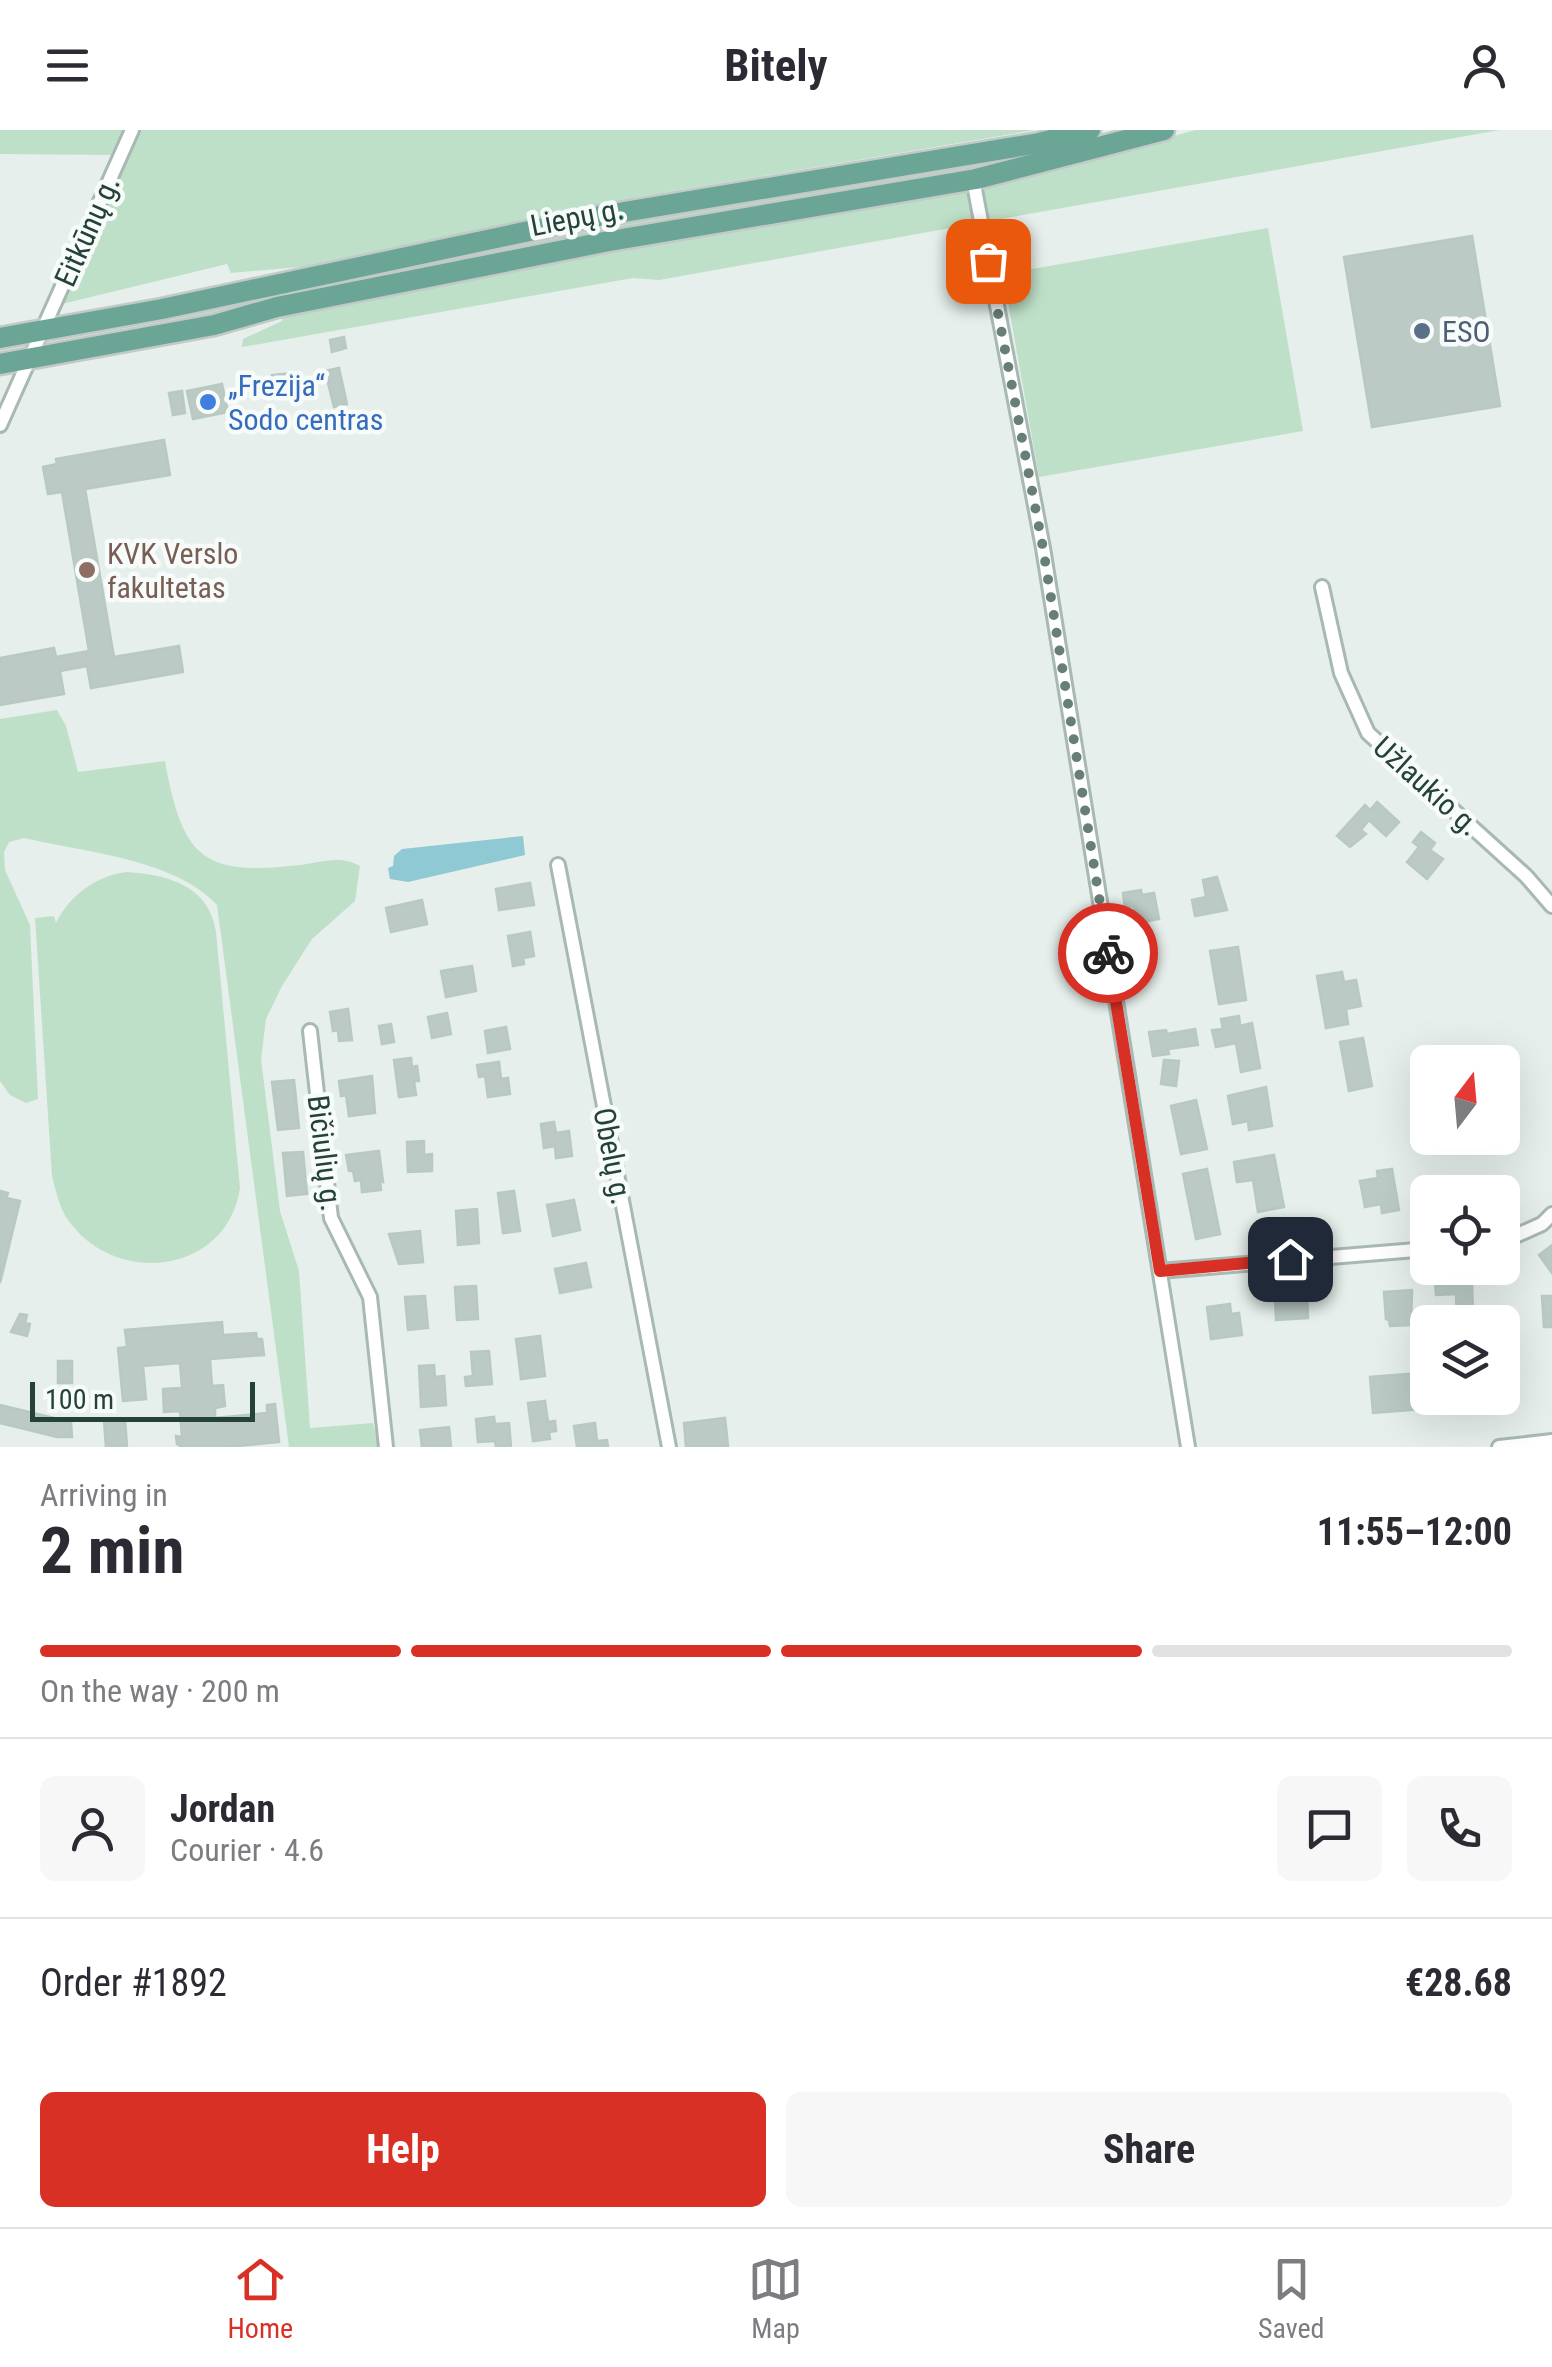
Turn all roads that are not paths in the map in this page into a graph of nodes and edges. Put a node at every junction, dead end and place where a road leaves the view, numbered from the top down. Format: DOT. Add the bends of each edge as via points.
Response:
graph roads {
  1 [pos="132,130"];
  2 [pos="1090,130"];
  3 [pos="1164,130"];
  4 [pos="973,180"];
  5 [pos="41,331"];
  6 [pos="0,338"];
  7 [pos="30,359"];
  8 [pos="0,364"];
  9 [pos="0,426"];
  10 [pos="1322,587"];
  11 [pos="558,865"];
  12 [pos="1552,906"];
  13 [pos="310,1031"];
  14 [pos="1552,1214"];
  15 [pos="1520,1234"];
  16 [pos="1410,1250"];
  17 [pos="1160,1271"];
  18 [pos="1552,1442"];
  19 [pos="386,1447"];
  20 [pos="669,1447"];
  21 [pos="1188,1447"];
  22 [pos="1499,1447"];
  1 -- 5 [label="street, Eitkūnų g."];
  2 -- 5 [label="main road, Liepų g." via="600,216"];
  3 -- 4 [label="main road, Liepų g."];
  4 -- 7 [label="main road, Liepų g." via="604,242"];
  4 -- 17 [label="street" via="1043,548"];
  5 -- 6 [label="main road, Liepų g."];
  5 -- 7 [label="street, Eitkūnų g."];
  7 -- 8 [label="main road, Liepų g."];
  7 -- 9 [label="street, Eitkūnų g."];
  10 -- 12 [label="street, Užlaukio g." via="1341,673 1368,733"];
  11 -- 20 [label="street, Obelų g."];
  13 -- 19 [label="street, Bičiulių g." via="331,1218 370,1297"];
  14 -- 15 [label="street"];
  16 -- 17 [label="street"];
  17 -- 21 [label="street"];
  18 -- 22 [label="street"];
}
